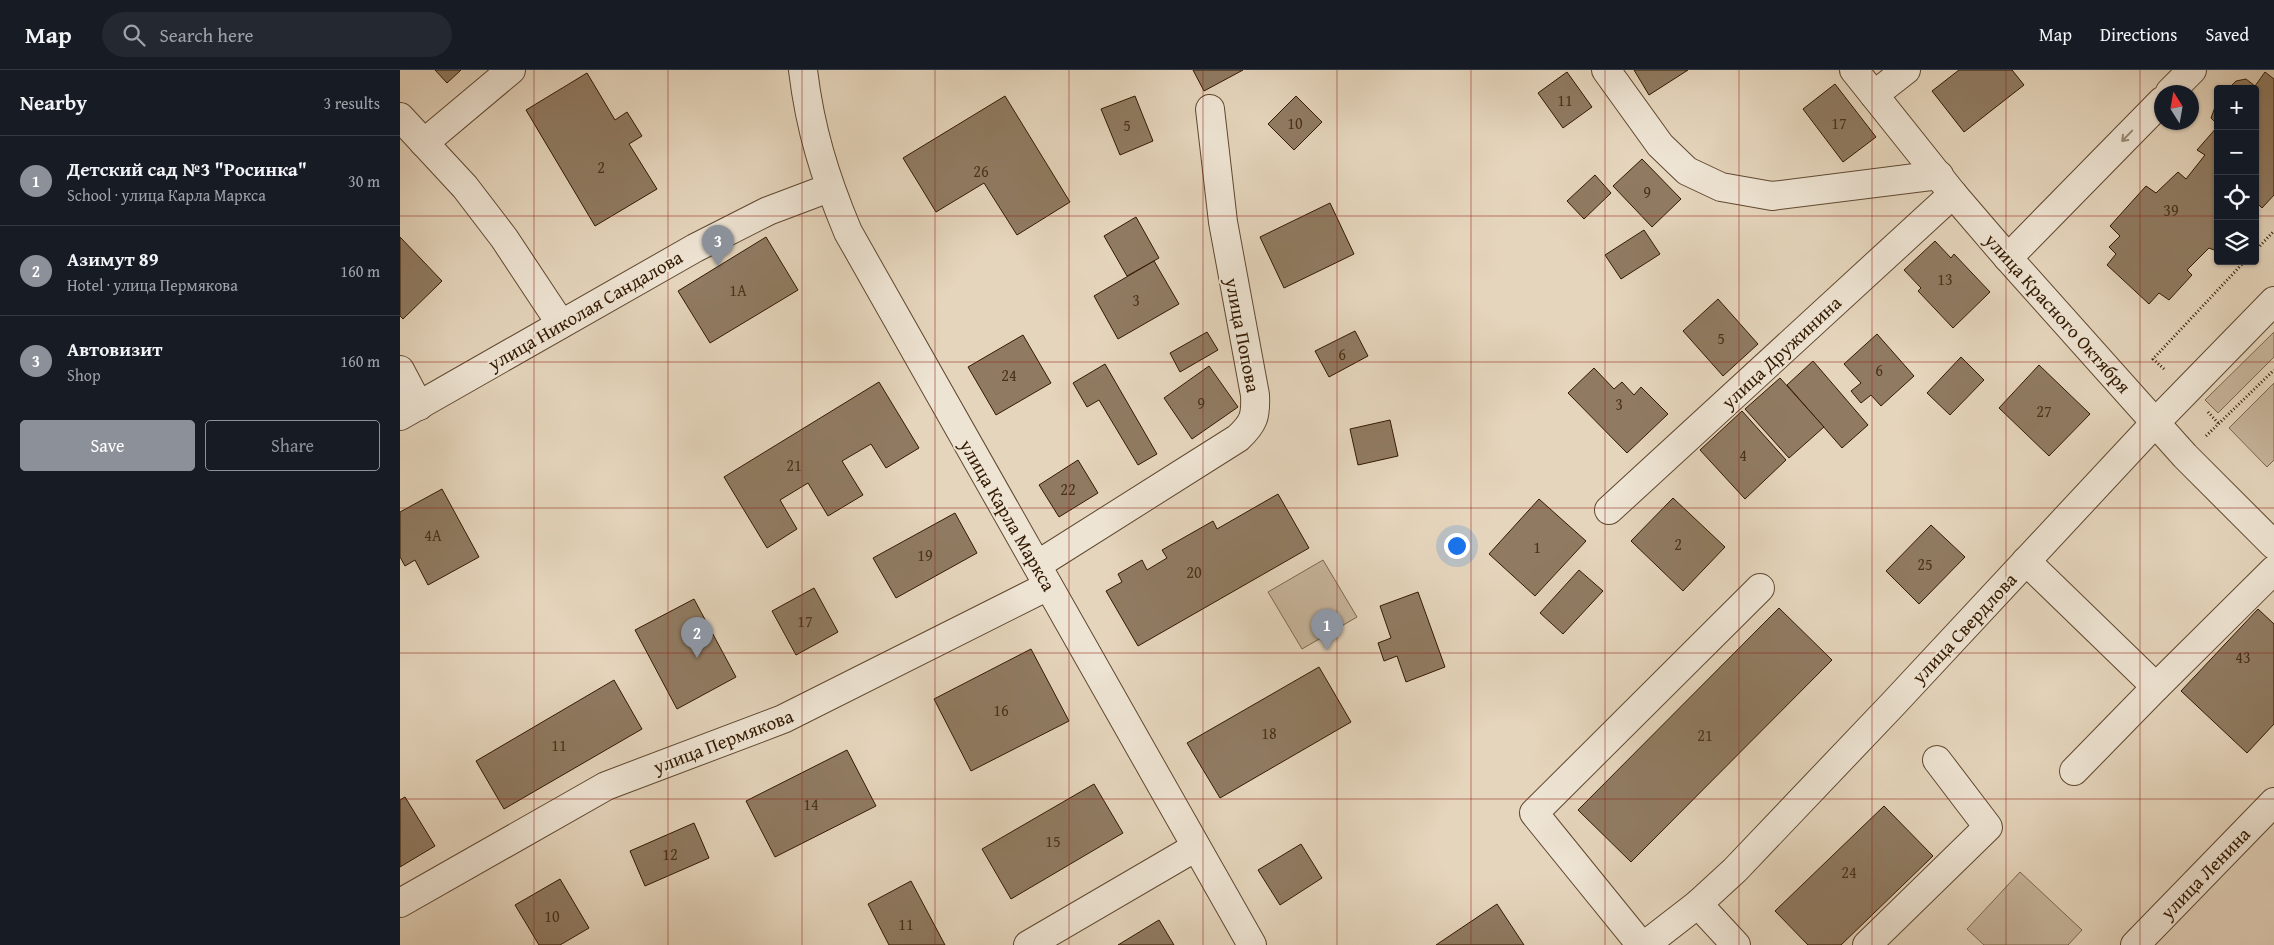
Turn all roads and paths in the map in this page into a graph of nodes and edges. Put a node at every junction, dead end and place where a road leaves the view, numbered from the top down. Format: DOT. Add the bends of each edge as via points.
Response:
graph roads {
  1 [pos="511,70"];
  2 [pos="803,70"];
  3 [pos="1606,70"];
  4 [pos="1854,70"];
  5 [pos="1906,70"];
  6 [pos="2192,70"];
  7 [pos="2177,85"];
  8 [pos="1874,95"];
  9 [pos="1210,109"];
  10 [pos="2154,109"];
  11 [pos="400,116"];
  12 [pos="424,143"];
  13 [pos="1946,185"];
  14 [pos="829,188"];
  15 [pos="2274,231"];
  16 [pos="2259,247"];
  17 [pos="2008,258"];
  18 [pos="2274,301"];
  19 [pos="562,324"];
  20 [pos="400,370"];
  21 [pos="2274,370"];
  22 [pos="409,411"];
  23 [pos="2155,423"];
  24 [pos="2185,456"];
  25 [pos="1609,510"];
  26 [pos="2274,545"];
  27 [pos="2026,560"];
  28 [pos="2274,570"];
  29 [pos="1042,575"];
  30 [pos="1760,588"];
  31 [pos="2156,687"];
  32 [pos="1937,760"];
  33 [pos="2074,771"];
  34 [pos="2274,802"];
  35 [pos="1196,848"];
  36 [pos="400,903"];
  37 [pos="1698,904"];
  38 [pos="1028,945"];
  39 [pos="1252,945"];
  40 [pos="1641,945"];
  41 [pos="1645,945"];
  42 [pos="1736,945"];
  43 [pos="1867,945"];
  44 [pos="2135,945"];
  1 -- 12 [label="street"];
  2 -- 14 [label="street, улица Карла Маркса" via="816,148"];
  3 -- 13 [label="street" via="1660,145 1687,170 1721,187 1772,196"];
  4 -- 8 [label="street, улица Красного Октября"];
  5 -- 8 [label="street"];
  6 -- 7 [label="street"];
  8 -- 13 [label="street, улица Красного Октября"];
  9 -- 29 [label="street, улица Попова" via="1222,222 1255,395 1256,409 1251,426"];
  10 -- 17 [label="street, one-way"];
  11 -- 12 [label="street"];
  12 -- 19 [label="street" via="465,187 504,238"];
  13 -- 17 [label="street, улица Красного Октября"];
  13 -- 25 [label="street, улица Дружинина"];
  14 -- 19 [label="street, улица Николая Сандалова" via="768,210 736,226"];
  14 -- 29 [label="street, улица Карла Маркса" via="864,262"];
  15 -- 16 [label="path"];
  17 -- 23 [label="street, улица Красного Октября"];
  18 -- 23 [label="street, улица Свердлова"];
  19 -- 22 [label="street, улица Николая Сандалова"];
  20 -- 22 [label="street"];
  21 -- 24 [label="path"];
  23 -- 24 [label="street, улица Красного Октября"];
  23 -- 27 [label="street, улица Свердлова"];
  24 -- 26 [label="street, улица Красного Октября"];
  27 -- 31 [label="street"];
  27 -- 37 [label="street, улица Свердлова" via="1762,842"];
  28 -- 31 [label="street"];
  29 -- 35 [label="street, улица Карла Маркса"];
  29 -- 36 [label="street, улица Пермякова" via="783,720 606,786"];
  30 -- 40 [label="street" via="1534,813"];
  31 -- 33 [label="street"];
  32 -- 43 [label="street" via="1988,827"];
  34 -- 44 [label="street, улица Ленина"];
  35 -- 38 [label="street"];
  35 -- 39 [label="street, улица Карла Маркса"];
  37 -- 41 [label="street, улица Свердлова"];
  37 -- 42 [label="street"];
}
